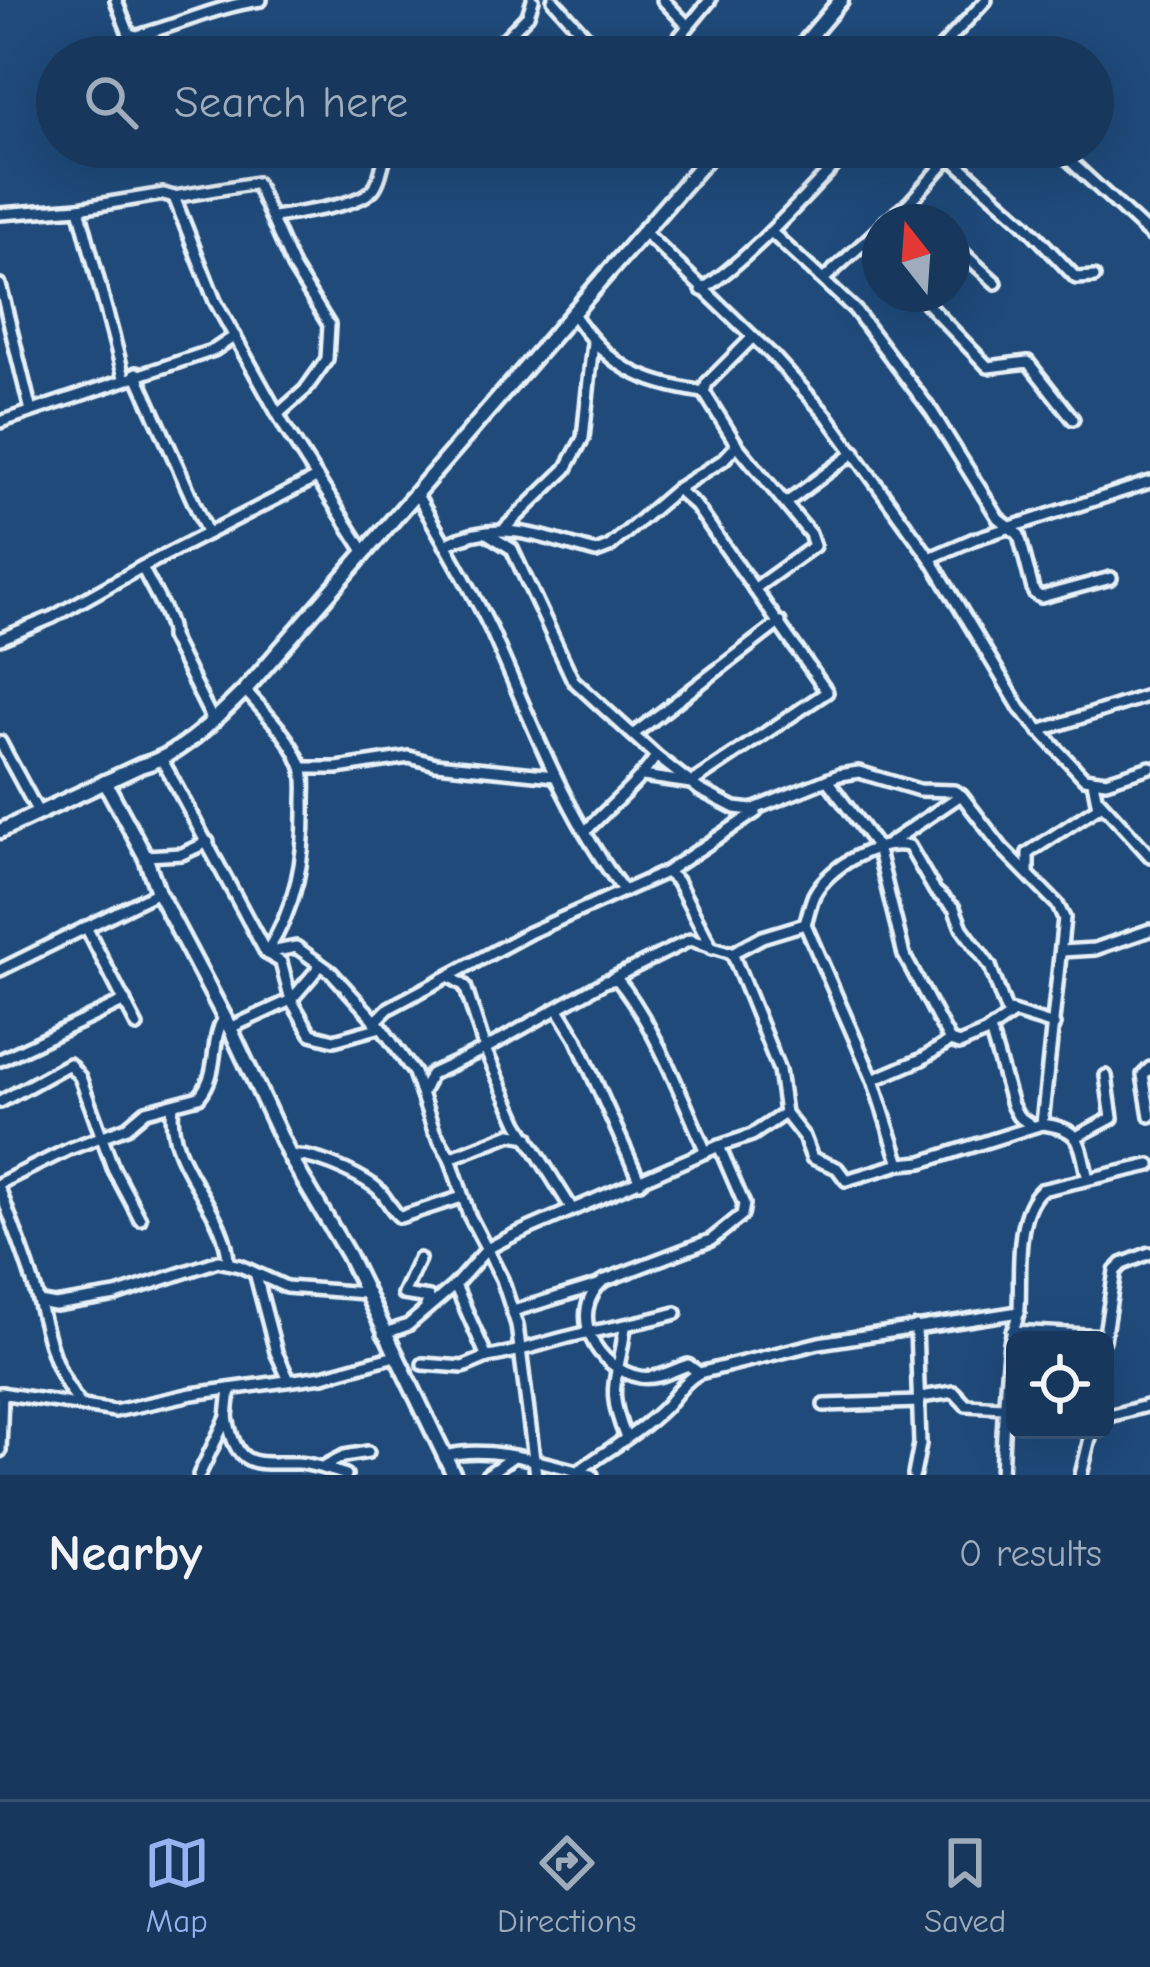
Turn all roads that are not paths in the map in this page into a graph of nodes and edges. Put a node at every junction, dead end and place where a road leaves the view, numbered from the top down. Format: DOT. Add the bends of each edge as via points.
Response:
graph roads {
  1 [pos="116,0"];
  2 [pos="261,0"];
  3 [pos="533,0"];
  4 [pos="553,0"];
  5 [pos="663,0"];
  6 [pos="710,0"];
  7 [pos="841,0"];
  8 [pos="986,0"];
  9 [pos="688,26"];
  10 [pos="508,36"];
  11 [pos="585,36"];
  12 [pos="680,36"];
  13 [pos="811,36"];
  14 [pos="953,36"];
  15 [pos="380,168"];
  16 [pos="699,168"];
  17 [pos="833,168"];
  18 [pos="941,168"];
  19 [pos="961,168"];
  20 [pos="1078,168"];
  21 [pos="174,197"];
  22 [pos="909,203"];
  23 [pos="79,208"];
  24 [pos="0,214"];
  25 [pos="274,217"];
  26 [pos="643,230"];
  27 [pos="771,232"];
  28 [pos="1150,235"];
  29 [pos="862,247"];
  30 [pos="970,259"];
  31 [pos="1094,277"];
  32 [pos="824,279"];
  33 [pos="996,283"];
  34 [pos="0,285"];
  35 [pos="702,290"];
  36 [pos="572,312"];
  37 [pos="935,312"];
  38 [pos="235,337"];
  39 [pos="754,337"];
  40 [pos="593,342"];
  41 [pos="130,375"];
  42 [pos="704,392"];
  43 [pos="32,411"];
  44 [pos="278,414"];
  45 [pos="1073,419"];
  46 [pos="0,422"];
  47 [pos="737,445"];
  48 [pos="855,452"];
  49 [pos="316,478"];
  50 [pos="1150,482"];
  51 [pos="676,489"];
  52 [pos="416,492"];
  53 [pos="785,502"];
  54 [pos="1009,527"];
  55 [pos="505,528"];
  56 [pos="207,532"];
  57 [pos="488,534"];
  58 [pos="445,545"];
  59 [pos="364,551"];
  60 [pos="930,558"];
  61 [pos="142,567"];
  62 [pos="1112,578"];
  63 [pos="754,589"];
  64 [pos="780,622"];
  65 [pos="0,639"];
  66 [pos="245,690"];
  67 [pos="1150,695"];
  68 [pos="213,721"];
  69 [pos="1039,731"];
  70 [pos="634,734"];
  71 [pos="0,742"];
  72 [pos="656,756"];
  73 [pos="161,760"];
  74 [pos="1150,767"];
  75 [pos="303,768"];
  76 [pos="555,776"];
  77 [pos="643,776"];
  78 [pos="827,780"];
  79 [pos="105,782"];
  80 [pos="1093,782"];
  81 [pos="691,783"];
  82 [pos="961,795"];
  83 [pos="1099,800"];
  84 [pos="760,809"];
  85 [pos="38,814"];
  86 [pos="0,831"];
  87 [pos="584,832"];
  88 [pos="208,842"];
  89 [pos="890,843"];
  90 [pos="877,847"];
  91 [pos="145,856"];
  92 [pos="1150,856"];
  93 [pos="666,872"];
  94 [pos="1028,873"];
  95 [pos="624,891"];
  96 [pos="158,892"];
  97 [pos="805,924"];
  98 [pos="699,925"];
  99 [pos="86,927"];
  100 [pos="1150,930"];
  101 [pos="691,940"];
  102 [pos="712,948"];
  103 [pos="1062,951"];
  104 [pos="266,953"];
  105 [pos="732,953"];
  106 [pos="321,965"];
  107 [pos="0,970"];
  108 [pos="449,976"];
  109 [pos="613,979"];
  110 [pos="291,1000"];
  111 [pos="124,1001"];
  112 [pos="558,1009"];
  113 [pos="1012,1014"];
  114 [pos="227,1023"];
  115 [pos="378,1024"];
  116 [pos="1054,1025"];
  117 [pos="136,1026"];
  118 [pos="990,1030"];
  119 [pos="950,1041"];
  120 [pos="485,1049"];
  121 [pos="241,1052"];
  122 [pos="217,1054"];
  123 [pos="0,1060"];
  124 [pos="1150,1068"];
  125 [pos="414,1073"];
  126 [pos="431,1074"];
  127 [pos="1106,1076"];
  128 [pos="873,1080"];
  129 [pos="422,1093"];
  130 [pos="0,1102"];
  131 [pos="173,1105"];
  132 [pos="784,1113"];
  133 [pos="1150,1117"];
  134 [pos="1038,1125"];
  135 [pos="514,1129"];
  136 [pos="100,1135"];
  137 [pos="1078,1136"];
  138 [pos="719,1146"];
  139 [pos="706,1152"];
  140 [pos="290,1157"];
  141 [pos="450,1158"];
  142 [pos="900,1164"];
  143 [pos="1150,1165"];
  144 [pos="1088,1179"];
  145 [pos="640,1181"];
  146 [pos="0,1187"];
  147 [pos="462,1197"];
  148 [pos="572,1209"];
  149 [pos="140,1220"];
  150 [pos="487,1249"];
  151 [pos="1150,1253"];
  152 [pos="419,1259"];
  153 [pos="228,1262"];
  154 [pos="256,1276"];
  155 [pos="455,1285"];
  156 [pos="598,1285"];
  157 [pos="365,1293"];
  158 [pos="39,1302"];
  159 [pos="426,1307"];
  160 [pos="513,1311"];
  161 [pos="1019,1312"];
  162 [pos="676,1313"];
  163 [pos="625,1327"];
  164 [pos="916,1327"];
  165 [pos="1012,1331"];
  166 [pos="1105,1331"];
  167 [pos="589,1332"];
  168 [pos="383,1334"];
  169 [pos="523,1352"];
  170 [pos="395,1356"];
  171 [pos="488,1357"];
  172 [pos="423,1364"];
  173 [pos="616,1366"];
  174 [pos="699,1373"];
  175 [pos="289,1381"];
  176 [pos="1006,1388"];
  177 [pos="230,1389"];
  178 [pos="1,1393"];
  179 [pos="920,1400"];
  180 [pos="824,1405"];
  181 [pos="1150,1405"];
  182 [pos="81,1406"];
  183 [pos="1004,1407"];
  184 [pos="1114,1415"];
  185 [pos="226,1417"];
  186 [pos="626,1438"];
  187 [pos="1090,1439"];
  188 [pos="0,1450"];
  189 [pos="368,1452"];
  190 [pos="445,1456"];
  191 [pos="511,1458"];
  192 [pos="534,1462"];
  193 [pos="322,1468"];
  194 [pos="294,1469"];
  195 [pos="577,1472"];
  196 [pos="450,1474"];
  197 [pos="199,1475"];
  198 [pos="346,1475"];
  199 [pos="487,1475"];
  200 [pos="536,1475"];
  201 [pos="592,1475"];
  202 [pos="914,1475"];
  203 [pos="1001,1475"];
  204 [pos="1081,1475"];
  1 -- 2 [label="street" via="136,36"];
  3 -- 10 [label="street"];
  4 -- 11 [label="street"];
  5 -- 9 [label="street"];
  6 -- 9 [label="street"];
  7 -- 13 [label="main road"];
  8 -- 14 [label="street"];
  9 -- 12 [label="street"];
  15 -- 25 [label="street" via="361,201"];
  16 -- 26 [label="main road"];
  17 -- 27 [label="street"];
  18 -- 22 [label="street"];
  19 -- 31 [label="street" via="1076,278"];
  20 -- 28 [label="street"];
  21 -- 23 [label="street"];
  21 -- 25 [label="street" via="256,183"];
  21 -- 38 [label="street"];
  23 -- 24 [label="street"];
  23 -- 41 [label="street"];
  25 -- 44 [label="street" via="329,325 327,359"];
  26 -- 35 [label="street"];
  26 -- 36 [label="main road"];
  27 -- 32 [label="street"];
  27 -- 35 [label="street"];
  29 -- 32 [label="street"];
  30 -- 33 [label="street"];
  32 -- 54 [label="street" via="911,384"];
  34 -- 43 [label="street"];
  35 -- 39 [label="street"];
  36 -- 40 [label="street"];
  36 -- 52 [label="main road"];
  37 -- 45 [label="street" via="988,367 1028,362"];
  38 -- 41 [label="street"];
  38 -- 44 [label="street"];
  39 -- 42 [label="street"];
  39 -- 48 [label="street"];
  40 -- 42 [label="street" via="632,373"];
  40 -- 55 [label="street" via="583,438 566,469"];
  41 -- 43 [label="street"];
  41 -- 56 [label="street"];
  42 -- 47 [label="street"];
  43 -- 46 [label="street"];
  44 -- 49 [label="street"];
  47 -- 51 [label="street"];
  47 -- 53 [label="street"];
  48 -- 53 [label="street"];
  48 -- 60 [label="street"];
  49 -- 56 [label="street"];
  49 -- 59 [label="street"];
  50 -- 54 [label="street"];
  51 -- 55 [label="street" via="596,552"];
  51 -- 63 [label="street"];
  52 -- 58 [label="street"];
  52 -- 59 [label="main road"];
  53 -- 63 [label="street" via="814,546"];
  54 -- 60 [label="street"];
  54 -- 62 [label="street" via="1019,535 1037,596"];
  55 -- 57 [label="street"];
  56 -- 61 [label="street"];
  57 -- 58 [label="street"];
  57 -- 70 [label="street" via="512,549 573,680"];
  58 -- 76 [label="street"];
  59 -- 66 [label="main road"];
  60 -- 69 [label="street"];
  61 -- 65 [label="street"];
  61 -- 68 [label="street"];
  63 -- 64 [label="street"];
  64 -- 70 [label="street"];
  64 -- 81 [label="street" via="827,692"];
  66 -- 68 [label="main road"];
  66 -- 75 [label="street"];
  67 -- 69 [label="street"];
  68 -- 73 [label="main road"];
  69 -- 80 [label="street"];
  70 -- 72 [label="street"];
  71 -- 85 [label="street"];
  72 -- 77 [label="street"];
  72 -- 81 [label="street"];
  73 -- 79 [label="main road"];
  73 -- 88 [label="street"];
  74 -- 80 [label="street"];
  75 -- 76 [label="street" via="400,757"];
  75 -- 104 [label="street" via="303,869"];
  76 -- 87 [label="street"];
  77 -- 81 [label="street"];
  77 -- 87 [label="street"];
  78 -- 82 [label="street" via="859,772"];
  78 -- 84 [label="street"];
  78 -- 90 [label="street"];
  79 -- 85 [label="main road"];
  79 -- 91 [label="main road"];
  80 -- 83 [label="street"];
  81 -- 84 [label="street" via="735,808"];
  82 -- 89 [label="street"];
  82 -- 94 [label="street"];
  83 -- 92 [label="street"];
  83 -- 94 [label="street" via="1028,853"];
  84 -- 93 [label="street"];
  85 -- 86 [label="main road"];
  87 -- 95 [label="street"];
  88 -- 91 [label="street" via="182,854"];
  88 -- 104 [label="street"];
  89 -- 90 [label="street"];
  89 -- 113 [label="street" via="909,846 954,908"];
  90 -- 97 [label="street" via="822,884"];
  90 -- 119 [label="street" via="904,955"];
  91 -- 96 [label="main road"];
  93 -- 95 [label="street"];
  93 -- 98 [label="street"];
  94 -- 103 [label="street" via="1061,911"];
  95 -- 108 [label="street"];
  96 -- 99 [label="street"];
  96 -- 114 [label="main road"];
  97 -- 105 [label="street"];
  97 -- 128 [label="street"];
  98 -- 101 [label="street"];
  98 -- 102 [label="street"];
  99 -- 107 [label="street"];
  99 -- 111 [label="street"];
  100 -- 103 [label="street"];
  101 -- 102 [label="street"];
  101 -- 109 [label="street"];
  102 -- 105 [label="street"];
  103 -- 116 [label="street"];
  104 -- 106 [label="street" via="296,947"];
  104 -- 110 [label="street" via="281,962"];
  105 -- 132 [label="street" via="779,1070"];
  106 -- 110 [label="street"];
  106 -- 115 [label="street"];
  108 -- 115 [label="street" via="388,1008"];
  108 -- 120 [label="street" via="465,986"];
  109 -- 112 [label="street"];
  109 -- 139 [label="street" via="671,1074"];
  110 -- 114 [label="street"];
  110 -- 115 [label="street" via="311,1034 324,1040"];
  111 -- 117 [label="street"];
  111 -- 123 [label="street"];
  112 -- 120 [label="street"];
  112 -- 145 [label="street"];
  113 -- 116 [label="street"];
  113 -- 118 [label="street"];
  114 -- 121 [label="main road"];
  114 -- 122 [label="street" via="219,1025"];
  115 -- 125 [label="street"];
  116 -- 134 [label="street"];
  118 -- 119 [label="street"];
  118 -- 134 [label="street" via="1012,1106"];
  119 -- 128 [label="street"];
  120 -- 126 [label="street"];
  120 -- 135 [label="street"];
  121 -- 122 [label="street"];
  121 -- 140 [label="main road"];
  122 -- 131 [label="street" via="202,1094"];
  124 -- 133 [label="street" via="1143,1075"];
  125 -- 126 [label="street"];
  125 -- 129 [label="street"];
  126 -- 129 [label="street"];
  127 -- 137 [label="street" via="1112,1118"];
  128 -- 142 [label="street"];
  129 -- 141 [label="street"];
  130 -- 136 [label="street" via="69,1064"];
  131 -- 136 [label="street"];
  131 -- 153 [label="street" via="171,1127 222,1230"];
  132 -- 138 [label="street"];
  132 -- 142 [label="street" via="812,1158 846,1180"];
  134 -- 137 [label="street"];
  134 -- 142 [label="street"];
  135 -- 141 [label="street"];
  135 -- 148 [label="street" via="528,1137"];
  136 -- 146 [label="street"];
  136 -- 149 [label="street"];
  137 -- 144 [label="street"];
  138 -- 139 [label="street"];
  138 -- 156 [label="street" via="744,1204 737,1221 711,1240"];
  139 -- 145 [label="street"];
  140 -- 147 [label="street" via="318,1158 372,1184 400,1217"];
  140 -- 157 [label="main road"];
  141 -- 147 [label="street"];
  143 -- 144 [label="street"];
  144 -- 161 [label="street" via="1041,1190 1030,1201"];
  145 -- 148 [label="street"];
  146 -- 158 [label="street"];
  147 -- 150 [label="street"];
  148 -- 150 [label="street"];
  150 -- 155 [label="street"];
  150 -- 160 [label="street"];
  151 -- 166 [label="street" via="1115,1271"];
  152 -- 159 [label="street" via="403,1294 429,1298"];
  153 -- 154 [label="street"];
  153 -- 158 [label="street" via="116,1295"];
  154 -- 157 [label="street" via="286,1287"];
  154 -- 175 [label="street"];
  155 -- 159 [label="street"];
  155 -- 171 [label="street"];
  156 -- 160 [label="street"];
  156 -- 167 [label="street" via="588,1300"];
  157 -- 168 [label="main road"];
  158 -- 182 [label="street" via="47,1344"];
  159 -- 168 [label="street"];
  160 -- 169 [label="street"];
  161 -- 164 [label="street"];
  161 -- 165 [label="street"];
  162 -- 163 [label="street"];
  163 -- 167 [label="street"];
  163 -- 173 [label="street"];
  164 -- 174 [label="street"];
  164 -- 179 [label="street"];
  167 -- 169 [label="street"];
  167 -- 173 [label="street"];
  168 -- 170 [label="main road"];
  169 -- 171 [label="street"];
  169 -- 192 [label="street"];
  170 -- 175 [label="street"];
  170 -- 190 [label="main road"];
  171 -- 172 [label="street" via="463,1367"];
  173 -- 174 [label="street" via="637,1377 688,1365"];
  173 -- 186 [label="street" via="614,1406"];
  174 -- 186 [label="street"];
  175 -- 177 [label="street"];
  176 -- 183 [label="street"];
  177 -- 182 [label="street" via="115,1411"];
  177 -- 185 [label="street"];
  178 -- 182 [label="street"];
  178 -- 188 [label="street"];
  179 -- 180 [label="street"];
  179 -- 183 [label="street" via="954,1392 966,1405"];
  179 -- 202 [label="street"];
  181 -- 184 [label="street"];
  183 -- 203 [label="street"];
  185 -- 194 [label="street" via="249,1462"];
  185 -- 197 [label="street"];
  186 -- 195 [label="street"];
  187 -- 204 [label="street"];
  189 -- 193 [label="street"];
  190 -- 191 [label="street"];
  190 -- 196 [label="main road"];
  191 -- 192 [label="street"];
  191 -- 199 [label="street"];
  192 -- 195 [label="street"];
  192 -- 200 [label="street"];
  193 -- 194 [label="street"];
  193 -- 198 [label="street"];
  195 -- 201 [label="street"];
}
